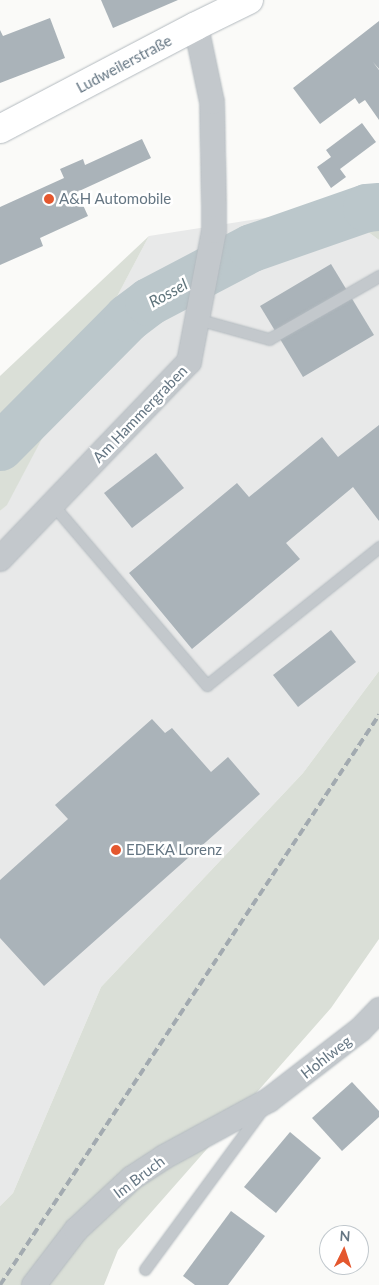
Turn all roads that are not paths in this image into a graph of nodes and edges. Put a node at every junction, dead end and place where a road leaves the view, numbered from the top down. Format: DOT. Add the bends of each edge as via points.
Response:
graph roads {
  1 [pos="249,0"];
  2 [pos="196,26"];
  3 [pos="0,130"];
  4 [pos="379,276"];
  5 [pos="199,309"];
  6 [pos="53,505"];
  7 [pos="379,547"];
  8 [pos="0,559"];
  9 [pos="379,1010"];
  10 [pos="269,1100"];
  11 [pos="145,1269"];
  12 [pos="34,1285"];
  1 -- 2 [label="main road, Ludweilerstraße"];
  2 -- 3 [label="main road, Ludweilerstraße"];
  2 -- 5 [label="street, Am Hammergraben" via="212,102 214,230"];
  4 -- 5 [label="lane" via="269,339"];
  5 -- 6 [label="street, Am Hammergraben" via="189,362"];
  6 -- 7 [label="lane" via="207,685"];
  6 -- 8 [label="street, Am Hammergraben"];
  9 -- 10 [label="street, Hohlweg" via="360,1030"];
  10 -- 11 [label="lane"];
  10 -- 12 [label="street, Im Bruch" via="132,1178 76,1230"];
}
